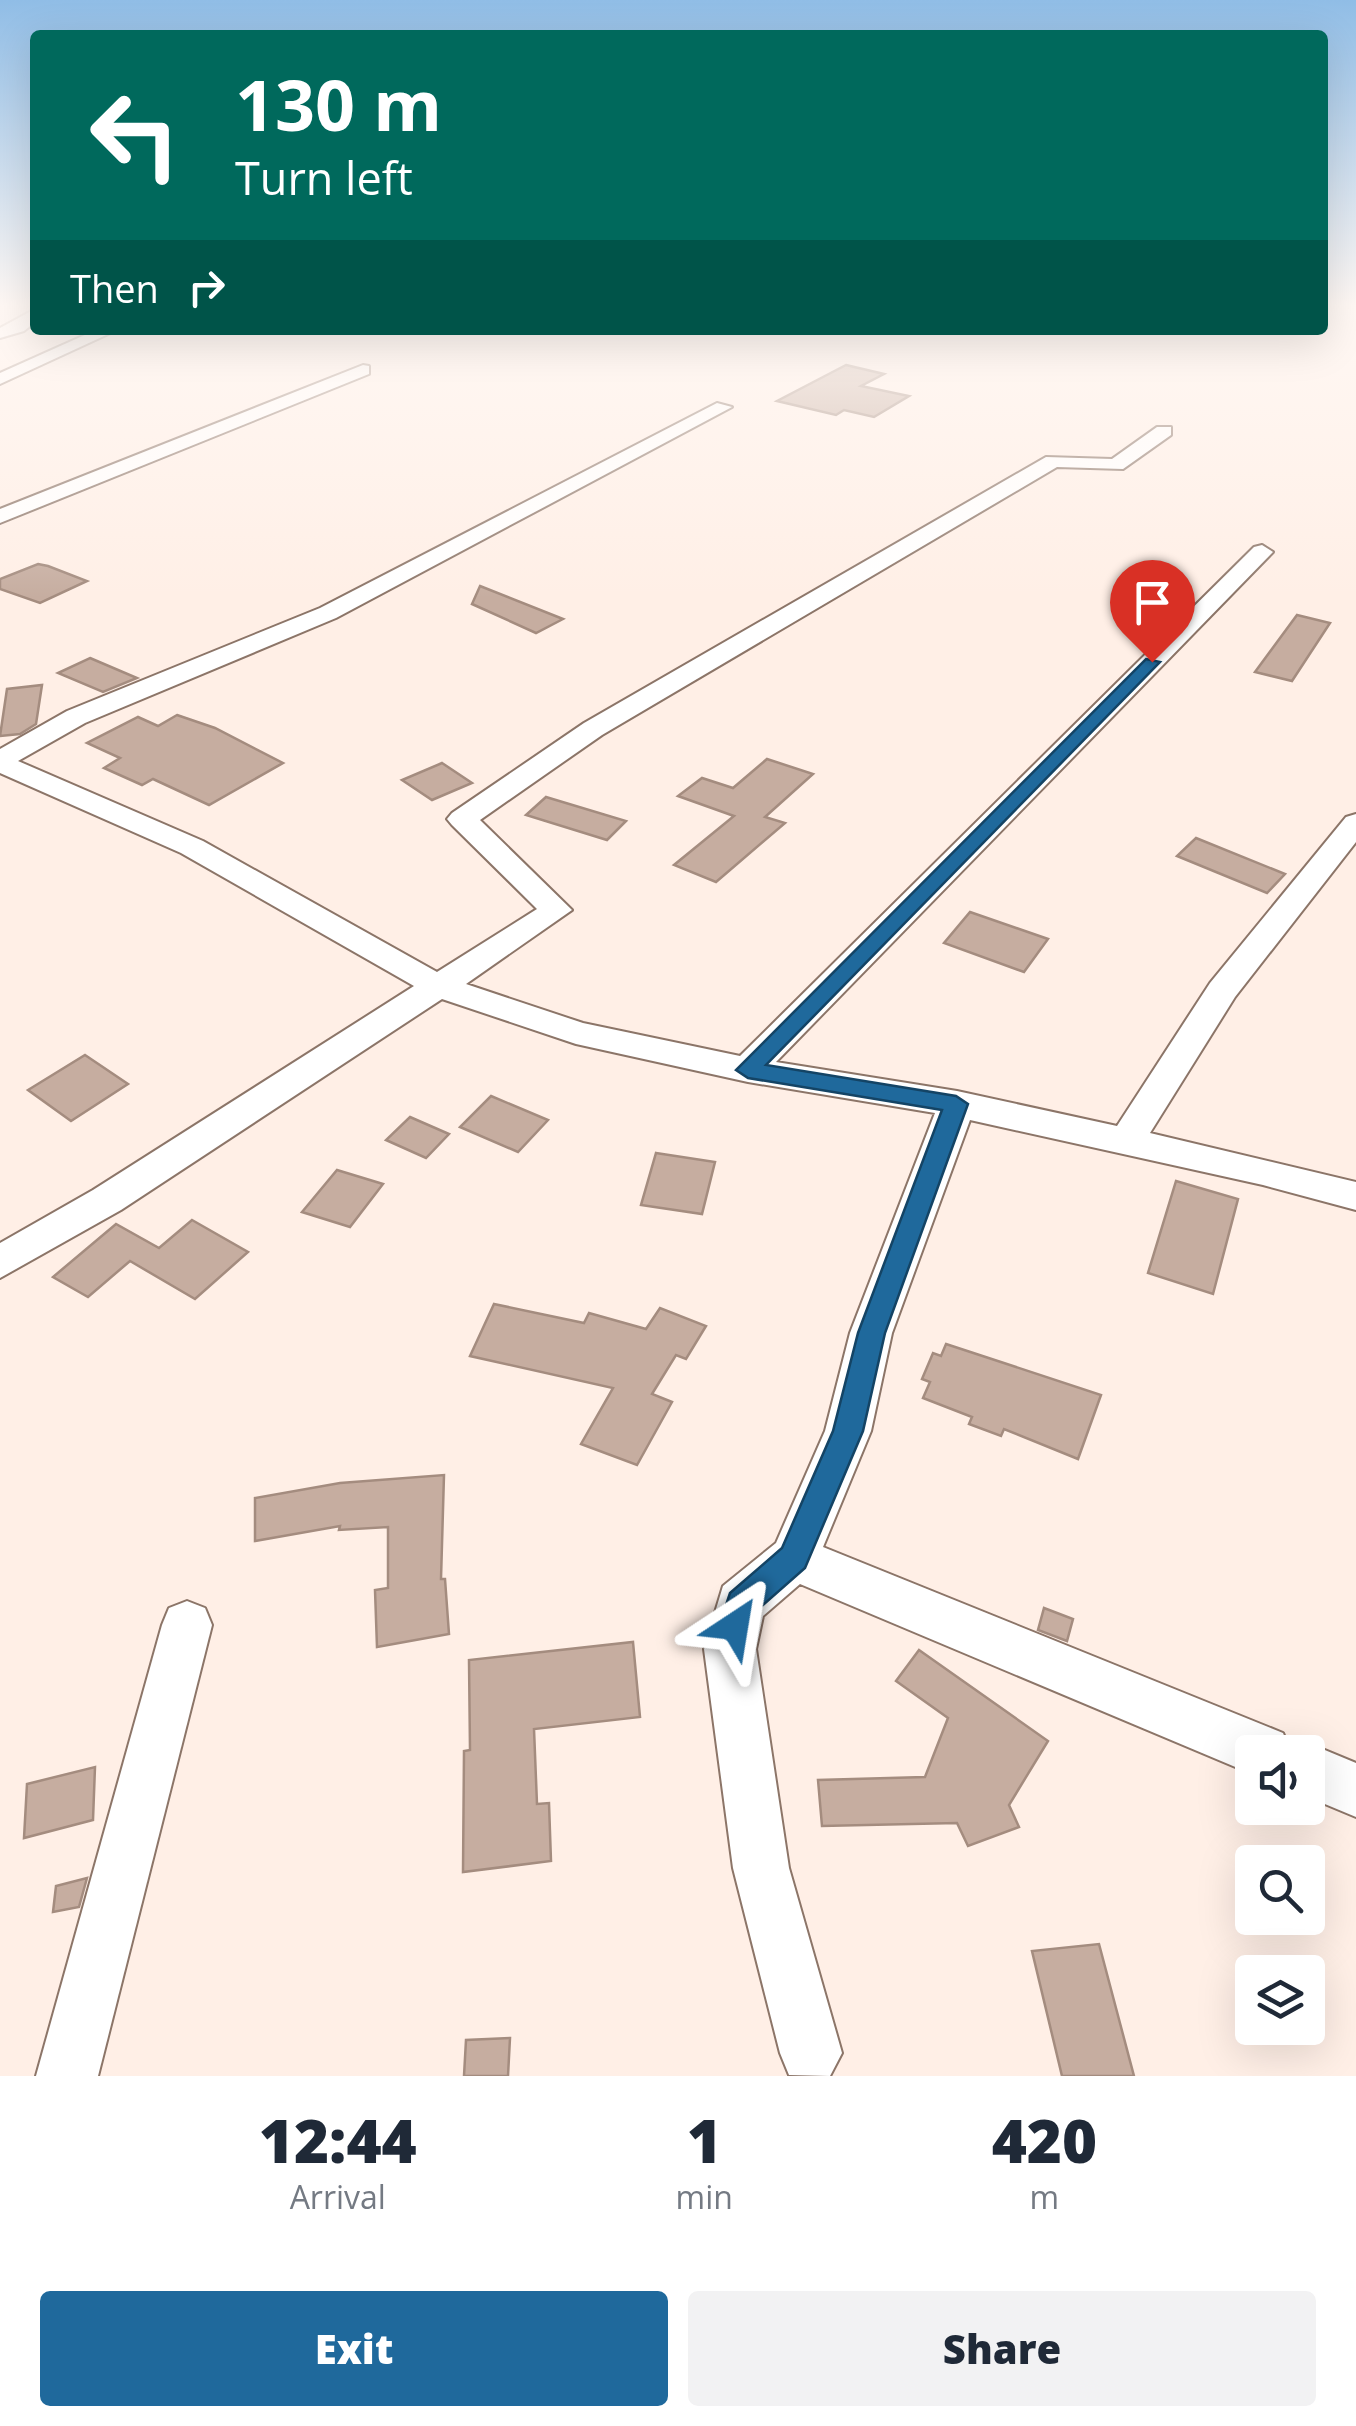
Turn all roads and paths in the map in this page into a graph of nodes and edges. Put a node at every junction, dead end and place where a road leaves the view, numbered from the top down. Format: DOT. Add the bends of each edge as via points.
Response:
graph roads {
  1 [pos="280,404"];
  2 [pos="723,407"];
  3 [pos="1164,431"];
  4 [pos="0,517"];
  5 [pos="1262,552"];
  6 [pos="0,761"];
  7 [pos="1356,823"];
  8 [pos="436,985"];
  9 [pos="748,1070"];
  10 [pos="956,1104"];
  11 [pos="1126,1141"];
  12 [pos="1356,1196"];
  13 [pos="0,1262"];
  14 [pos="794,1558"];
  15 [pos="187,1624"];
  16 [pos="1235,1740"];
  17 [pos="1325,1777"];
  18 [pos="1356,1790"];
  19 [pos="810,2052"];
  20 [pos="67,2076"];
  1 -- 4 [label="street"];
  2 -- 6 [label="street" via="328,613 76,716"];
  3 -- 8 [label="street" via="1116,465 1053,462 593,729 462,819 556,910"];
  5 -- 9 [label="street"];
  6 -- 8 [label="street" via="192,847"];
  7 -- 11 [label="street" via="1222,991"];
  8 -- 9 [label="street" via="576,1033"];
  8 -- 13 [label="street"];
  9 -- 10 [label="street"];
  10 -- 11 [label="street"];
  10 -- 14 [label="street" via="872,1333 848,1431"];
  11 -- 12 [label="street"];
  14 -- 16 [label="street"];
  14 -- 19 [label="street" via="741,1604 730,1649 761,1868"];
  15 -- 20 [label="street"];
  17 -- 18 [label="street"];
}
